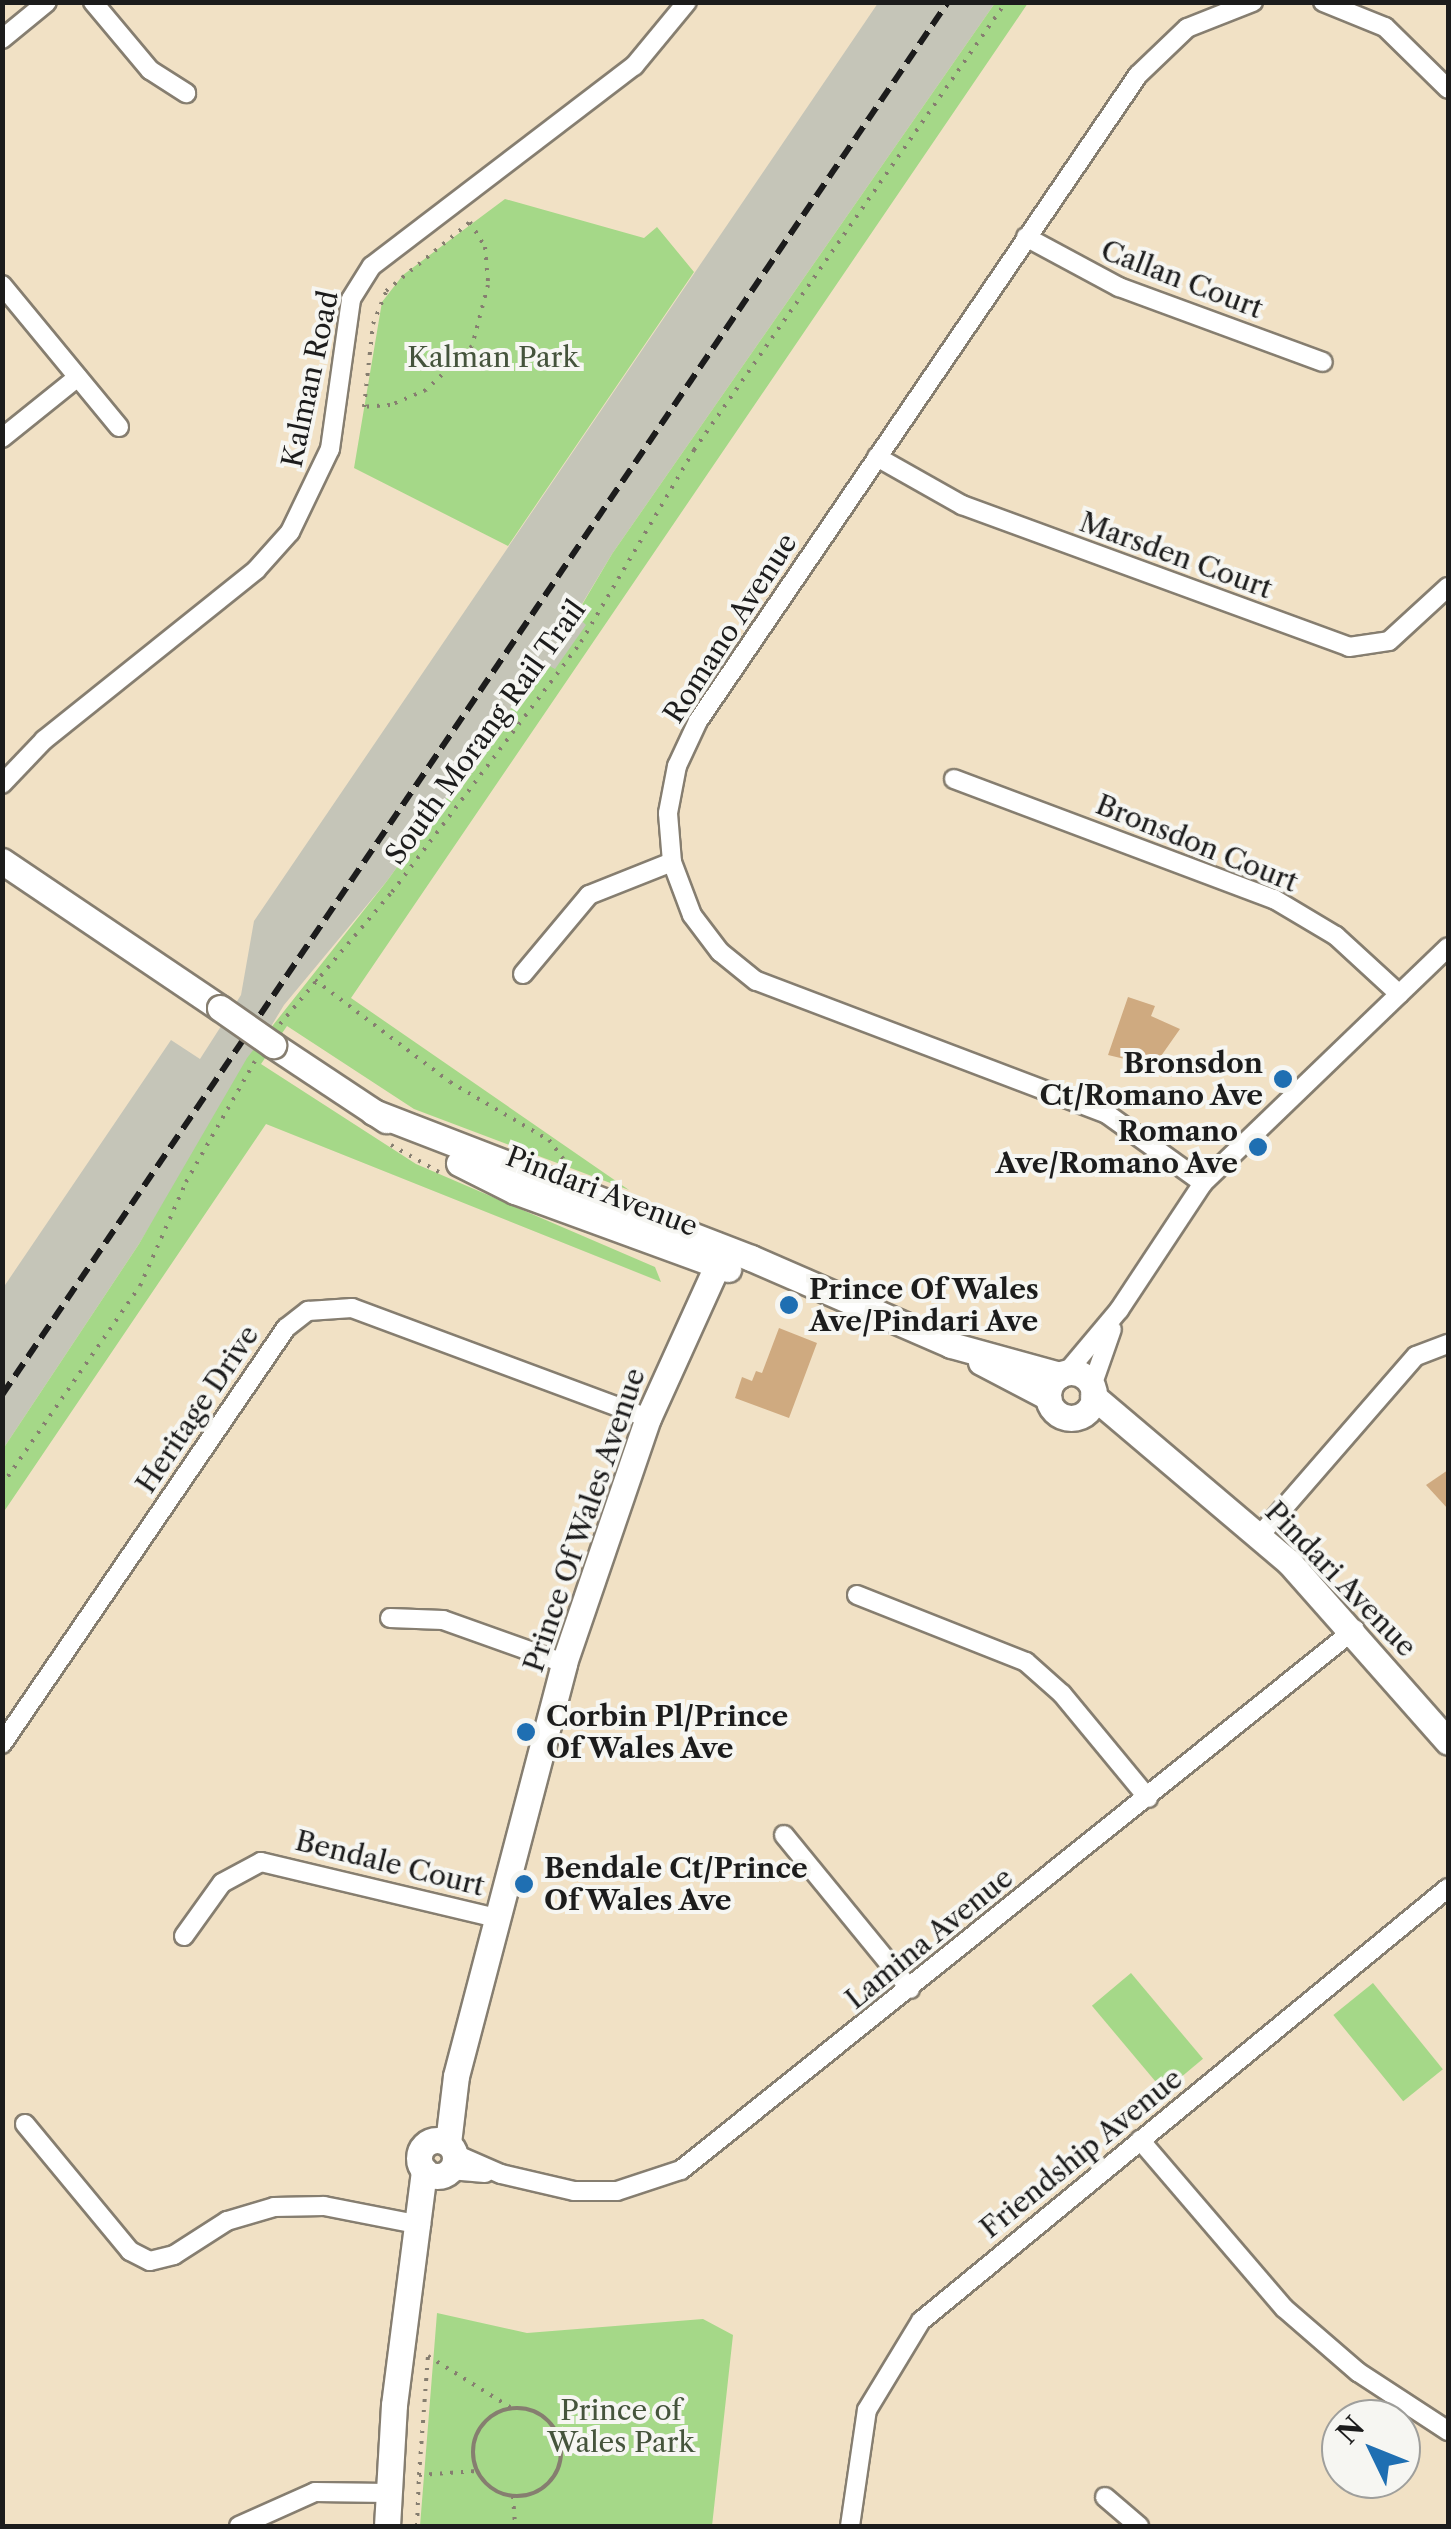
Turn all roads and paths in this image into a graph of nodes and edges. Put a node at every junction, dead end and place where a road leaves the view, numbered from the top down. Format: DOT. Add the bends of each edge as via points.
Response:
graph roads {
  1 [pos="48,2"];
  2 [pos="93,2"];
  3 [pos="687,2"];
  4 [pos="1006,2"];
  5 [pos="1253,2"];
  6 [pos="1323,2"];
  7 [pos="2,39"];
  8 [pos="1448,89"];
  9 [pos="186,93"];
  10 [pos="1026,237"];
  11 [pos="2,285"];
  12 [pos="1323,362"];
  13 [pos="78,377"];
  14 [pos="364,408"];
  15 [pos="119,428"];
  16 [pos="2,438"];
  17 [pos="878,458"];
  18 [pos="1448,587"];
  19 [pos="44,740"];
  20 [pos="2,766"];
  21 [pos="954,779"];
  22 [pos="2,784"];
  23 [pos="2,861"];
  24 [pos="672,862"];
  25 [pos="1448,948"];
  26 [pos="522,974"];
  27 [pos="315,980"];
  28 [pos="1398,994"];
  29 [pos="268,1045"];
  30 [pos="373,1112"];
  31 [pos="1203,1183"];
  32 [pos="557,1186"];
  33 [pos="711,1258"];
  34 [pos="1119,1310"];
  35 [pos="1448,1344"];
  36 [pos="1058,1382"];
  37 [pos="1088,1399"];
  38 [pos="648,1418"];
  39 [pos="2,1485"];
  40 [pos="1261,1534"];
  41 [pos="856,1595"];
  42 [pos="390,1618"];
  43 [pos="1355,1629"];
  44 [pos="564,1663"];
  45 [pos="1448,1742"];
  46 [pos="2,1744"];
  47 [pos="1148,1798"];
  48 [pos="784,1836"];
  49 [pos="1448,1888"];
  50 [pos="496,1918"];
  51 [pos="184,1936"];
  52 [pos="910,1989"];
  53 [pos="25,2124"];
  54 [pos="1140,2140"];
  55 [pos="441,2159"];
  56 [pos="420,2225"];
  57 [pos="514,2409"];
  58 [pos="1448,2431"];
  59 [pos="478,2471"];
  60 [pos="420,2475"];
  61 [pos="388,2493"];
  62 [pos="513,2496"];
  63 [pos="1105,2498"];
  64 [pos="239,2526"];
  65 [pos="387,2526"];
  66 [pos="417,2526"];
  67 [pos="515,2526"];
  68 [pos="850,2526"];
  69 [pos="1138,2526"];
  1 -- 7 [label="street"];
  2 -- 9 [label="street" via="150,70"];
  3 -- 19 [label="street, Kalman Road" via="634,66 372,266 351,299 330,449 300,518 256,570"];
  4 -- 27 [label="path, South Morang Rail Trail" via="688,460 581,642 404,876"];
  5 -- 10 [label="street, Romano Avenue" via="1209,16 1153,57"];
  6 -- 8 [label="street" via="1385,27"];
  10 -- 12 [label="street, Callan Court" via="1097,278"];
  10 -- 17 [label="street, Romano Avenue"];
  11 -- 13 [label="street"];
  13 -- 15 [label="street"];
  13 -- 16 [label="street"];
  14 -- 14 [label="path" via="426,390 472,346 488,284 484,247 470,222 402,273 380,302"];
  17 -- 18 [label="street, Marsden Court" via="962,505 1349,647 1389,641"];
  17 -- 24 [label="street, Romano Avenue" via="686,742 670,789"];
  19 -- 20 [label="street, Kalman Road"];
  19 -- 22 [label="street, Kalman Road"];
  21 -- 28 [label="street, Bronsdon Court" via="1274,899 1336,936"];
  23 -- 29 [label="street, Pindari Avenue, bridge"];
  24 -- 26 [label="street" via="589,894"];
  24 -- 31 [label="street, Romano Avenue" via="706,936 756,981 1106,1114"];
  25 -- 28 [label="street"];
  27 -- 29 [label="path, South Morang Rail Trail"];
  27 -- 32 [label="path" via="450,1082 557,1146 565,1164"];
  28 -- 31 [label="street"];
  29 -- 30 [label="street, Pindari Avenue"];
  29 -- 39 [label="path, South Morang Rail Trail" via="186,1182 140,1286"];
  30 -- 32 [label="street, Pindari Avenue"];
  30 -- 33 [label="street, Pindari Avenue" via="515,1192"];
  31 -- 34 [label="street"];
  32 -- 33 [label="street, Pindari Avenue"];
  33 -- 36 [label="street, Pindari Avenue"];
  33 -- 38 [label="street, Prince Of Wales Avenue"];
  34 -- 36 [label="street"];
  34 -- 37 [label="street"];
  35 -- 40 [label="street" via="1416,1356"];
  36 -- 37 [label="street"];
  36 -- 37 [label="street" via="1059,1415"];
  37 -- 40 [label="street, Pindari Avenue"];
  38 -- 44 [label="street, Prince Of Wales Avenue"];
  38 -- 46 [label="street, Heritage Drive" via="352,1308 308,1310 286,1328"];
  40 -- 43 [label="street, Pindari Avenue"];
  41 -- 47 [label="street" via="1026,1662 1062,1694"];
  42 -- 44 [label="street" via="443,1620"];
  43 -- 45 [label="street, Pindari Avenue"];
  43 -- 47 [label="street, Lamina Avenue"];
  44 -- 50 [label="street, Prince Of Wales Avenue"];
  47 -- 52 [label="street, Lamina Avenue"];
  48 -- 52 [label="street"];
  49 -- 54 [label="street, Friendship Avenue"];
  50 -- 51 [label="street, Bendale Court" via="260,1862 231,1874"];
  50 -- 55 [label="street, Prince Of Wales Avenue"];
  52 -- 55 [label="street, Lamina Avenue" via="698,2160 664,2179 594,2193"];
  53 -- 56 [label="street" via="130,2251 150,2261 174,2255 227,2221 274,2207 324,2206"];
  54 -- 58 [label="street" via="1284,2308 1358,2372"];
  54 -- 68 [label="street, Friendship Avenue" via="944,2300 902,2344 868,2410"];
  55 -- 56 [label="street, Prince Of Wales Avenue"];
  56 -- 61 [label="street, Prince Of Wales Avenue" via="402,2328"];
  57 -- 59 [label="path" via="483,2424 473,2448"];
  57 -- 60 [label="path" via="428,2356"];
  57 -- 62 [label="path" via="550,2422 560,2461 544,2489"];
  59 -- 60 [label="path"];
  59 -- 62 [label="path"];
  60 -- 66 [label="path"];
  61 -- 64 [label="street" via="315,2492"];
  61 -- 65 [label="street, Prince Of Wales Avenue"];
  62 -- 67 [label="path"];
  63 -- 69 [label="street"];
}
